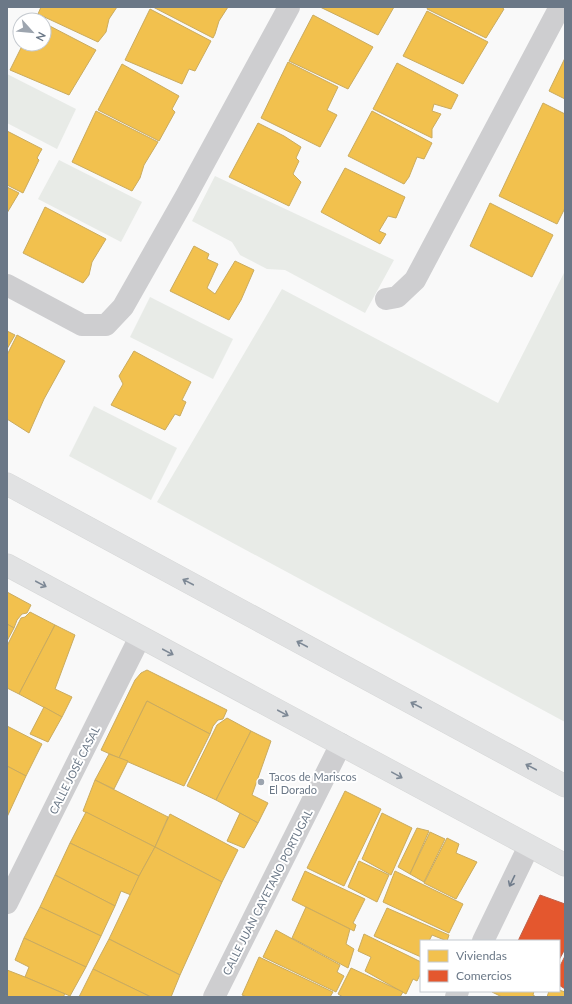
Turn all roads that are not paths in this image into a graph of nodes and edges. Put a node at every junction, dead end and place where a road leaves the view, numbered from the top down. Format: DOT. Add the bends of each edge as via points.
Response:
graph roads {
  1 [pos="289,7"];
  2 [pos="560,7"];
  3 [pos="7,285"];
  4 [pos="386,299"];
  5 [pos="7,484"];
  6 [pos="7,565"];
  7 [pos="140,637"];
  8 [pos="341,744"];
  9 [pos="565,786"];
  10 [pos="529,846"];
  11 [pos="565,865"];
  12 [pos="7,904"];
  13 [pos="483,940"];
  14 [pos="214,997"];
  1 -- 3 [label="street" via="123,307 106,325 82,325"];
  2 -- 4 [label="street" via="415,280 397,297"];
  9 -- 5 [label="main road, one-way"];
  6 -- 7 [label="main road, one-way"];
  7 -- 8 [label="main road, one-way"];
  7 -- 12 [label="street, CALLE JOSÉ CASAL"];
  8 -- 10 [label="main road, one-way"];
  8 -- 14 [label="street, CALLE JUAN CAYETANO PORTUGAL"];
  10 -- 11 [label="main road"];
  10 -- 13 [label="street, one-way"];
}
